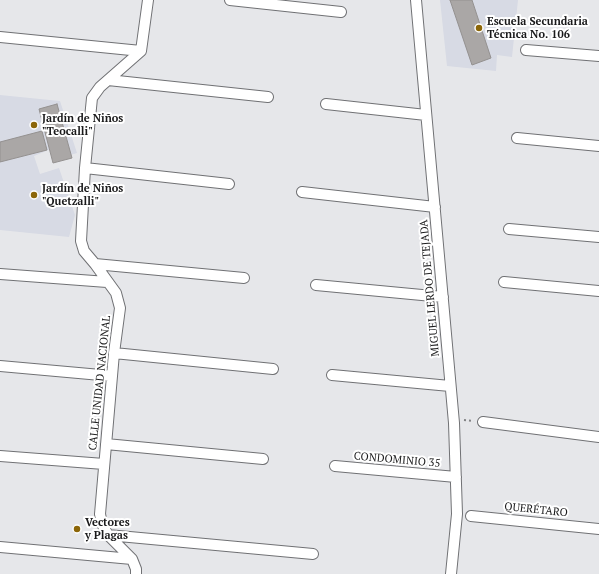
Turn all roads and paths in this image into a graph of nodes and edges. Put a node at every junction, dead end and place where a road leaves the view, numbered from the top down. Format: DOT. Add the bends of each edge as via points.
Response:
graph roads {
  1 [pos="148,0"];
  2 [pos="230,0"];
  3 [pos="416,0"];
  4 [pos="341,12"];
  5 [pos="0,37"];
  6 [pos="526,50"];
  7 [pos="141,51"];
  8 [pos="599,56"];
  9 [pos="108,80"];
  10 [pos="268,97"];
  11 [pos="326,104"];
  12 [pos="426,114"];
  13 [pos="517,138"];
  14 [pos="599,146"];
  15 [pos="85,168"];
  16 [pos="229,184"];
  17 [pos="302,192"];
  18 [pos="434,207"];
  19 [pos="509,229"];
  20 [pos="599,237"];
  21 [pos="95,264"];
  22 [pos="0,274"];
  23 [pos="244,278"];
  24 [pos="107,282"];
  25 [pos="504,282"];
  26 [pos="316,286"];
  27 [pos="599,291"];
  28 [pos="443,297"];
  29 [pos="114,353"];
  30 [pos="0,366"];
  31 [pos="273,369"];
  32 [pos="332,375"];
  33 [pos="112,376"];
  34 [pos="450,386"];
  35 [pos="454,418"];
  36 [pos="483,422"];
  37 [pos="599,437"];
  38 [pos="106,444"];
  39 [pos="0,456"];
  40 [pos="264,459"];
  41 [pos="104,464"];
  42 [pos="335,466"];
  43 [pos="456,477"];
  44 [pos="471,516"];
  45 [pos="599,528"];
  46 [pos="108,534"];
  47 [pos="0,547"];
  48 [pos="314,554"];
  49 [pos="132,559"];
  50 [pos="136,574"];
  51 [pos="451,574"];
  1 -- 7 [label="street"];
  2 -- 4 [label="street"];
  3 -- 12 [label="street, MIGUEL LERDO DE TEJADA"];
  5 -- 7 [label="street"];
  6 -- 8 [label="street"];
  7 -- 9 [label="street, CALLE UNIDAD NACIONAL"];
  9 -- 10 [label="street"];
  9 -- 15 [label="street, CALLE UNIDAD NACIONAL" via="92,98"];
  11 -- 12 [label="street"];
  12 -- 18 [label="street, MIGUEL LERDO DE TEJADA"];
  13 -- 14 [label="street"];
  15 -- 16 [label="street"];
  15 -- 21 [label="street, CALLE UNIDAD NACIONAL" via="81,241 84,251"];
  17 -- 18 [label="street"];
  18 -- 28 [label="street, MIGUEL LERDO DE TEJADA"];
  19 -- 20 [label="street"];
  21 -- 23 [label="street"];
  21 -- 24 [label="street, CALLE UNIDAD NACIONAL"];
  22 -- 24 [label="street"];
  24 -- 29 [label="street, CALLE UNIDAD NACIONAL" via="116,293 120,308"];
  25 -- 27 [label="street"];
  26 -- 28 [label="street"];
  28 -- 34 [label="street, MIGUEL LERDO DE TEJADA"];
  29 -- 31 [label="street"];
  29 -- 33 [label="street, CALLE UNIDAD NACIONAL"];
  30 -- 33 [label="street"];
  32 -- 34 [label="street"];
  33 -- 38 [label="street, CALLE UNIDAD NACIONAL"];
  34 -- 35 [label="street, MIGUEL LERDO DE TEJADA"];
  35 -- 36 [label="path"];
  35 -- 43 [label="street, MIGUEL LERDO DE TEJADA"];
  36 -- 37 [label="street"];
  38 -- 40 [label="street"];
  38 -- 41 [label="street, CALLE UNIDAD NACIONAL"];
  39 -- 41 [label="street"];
  41 -- 46 [label="street, CALLE UNIDAD NACIONAL" via="100,514"];
  42 -- 43 [label="street, CONDOMINIO 35"];
  43 -- 51 [label="street, MIGUEL LERDO DE TEJADA" via="457,514"];
  44 -- 45 [label="street, QUERÉTARO"];
  46 -- 48 [label="street"];
  46 -- 49 [label="street, CALLE UNIDAD NACIONAL"];
  47 -- 49 [label="street"];
  49 -- 50 [label="street, CALLE UNIDAD NACIONAL"];
}
